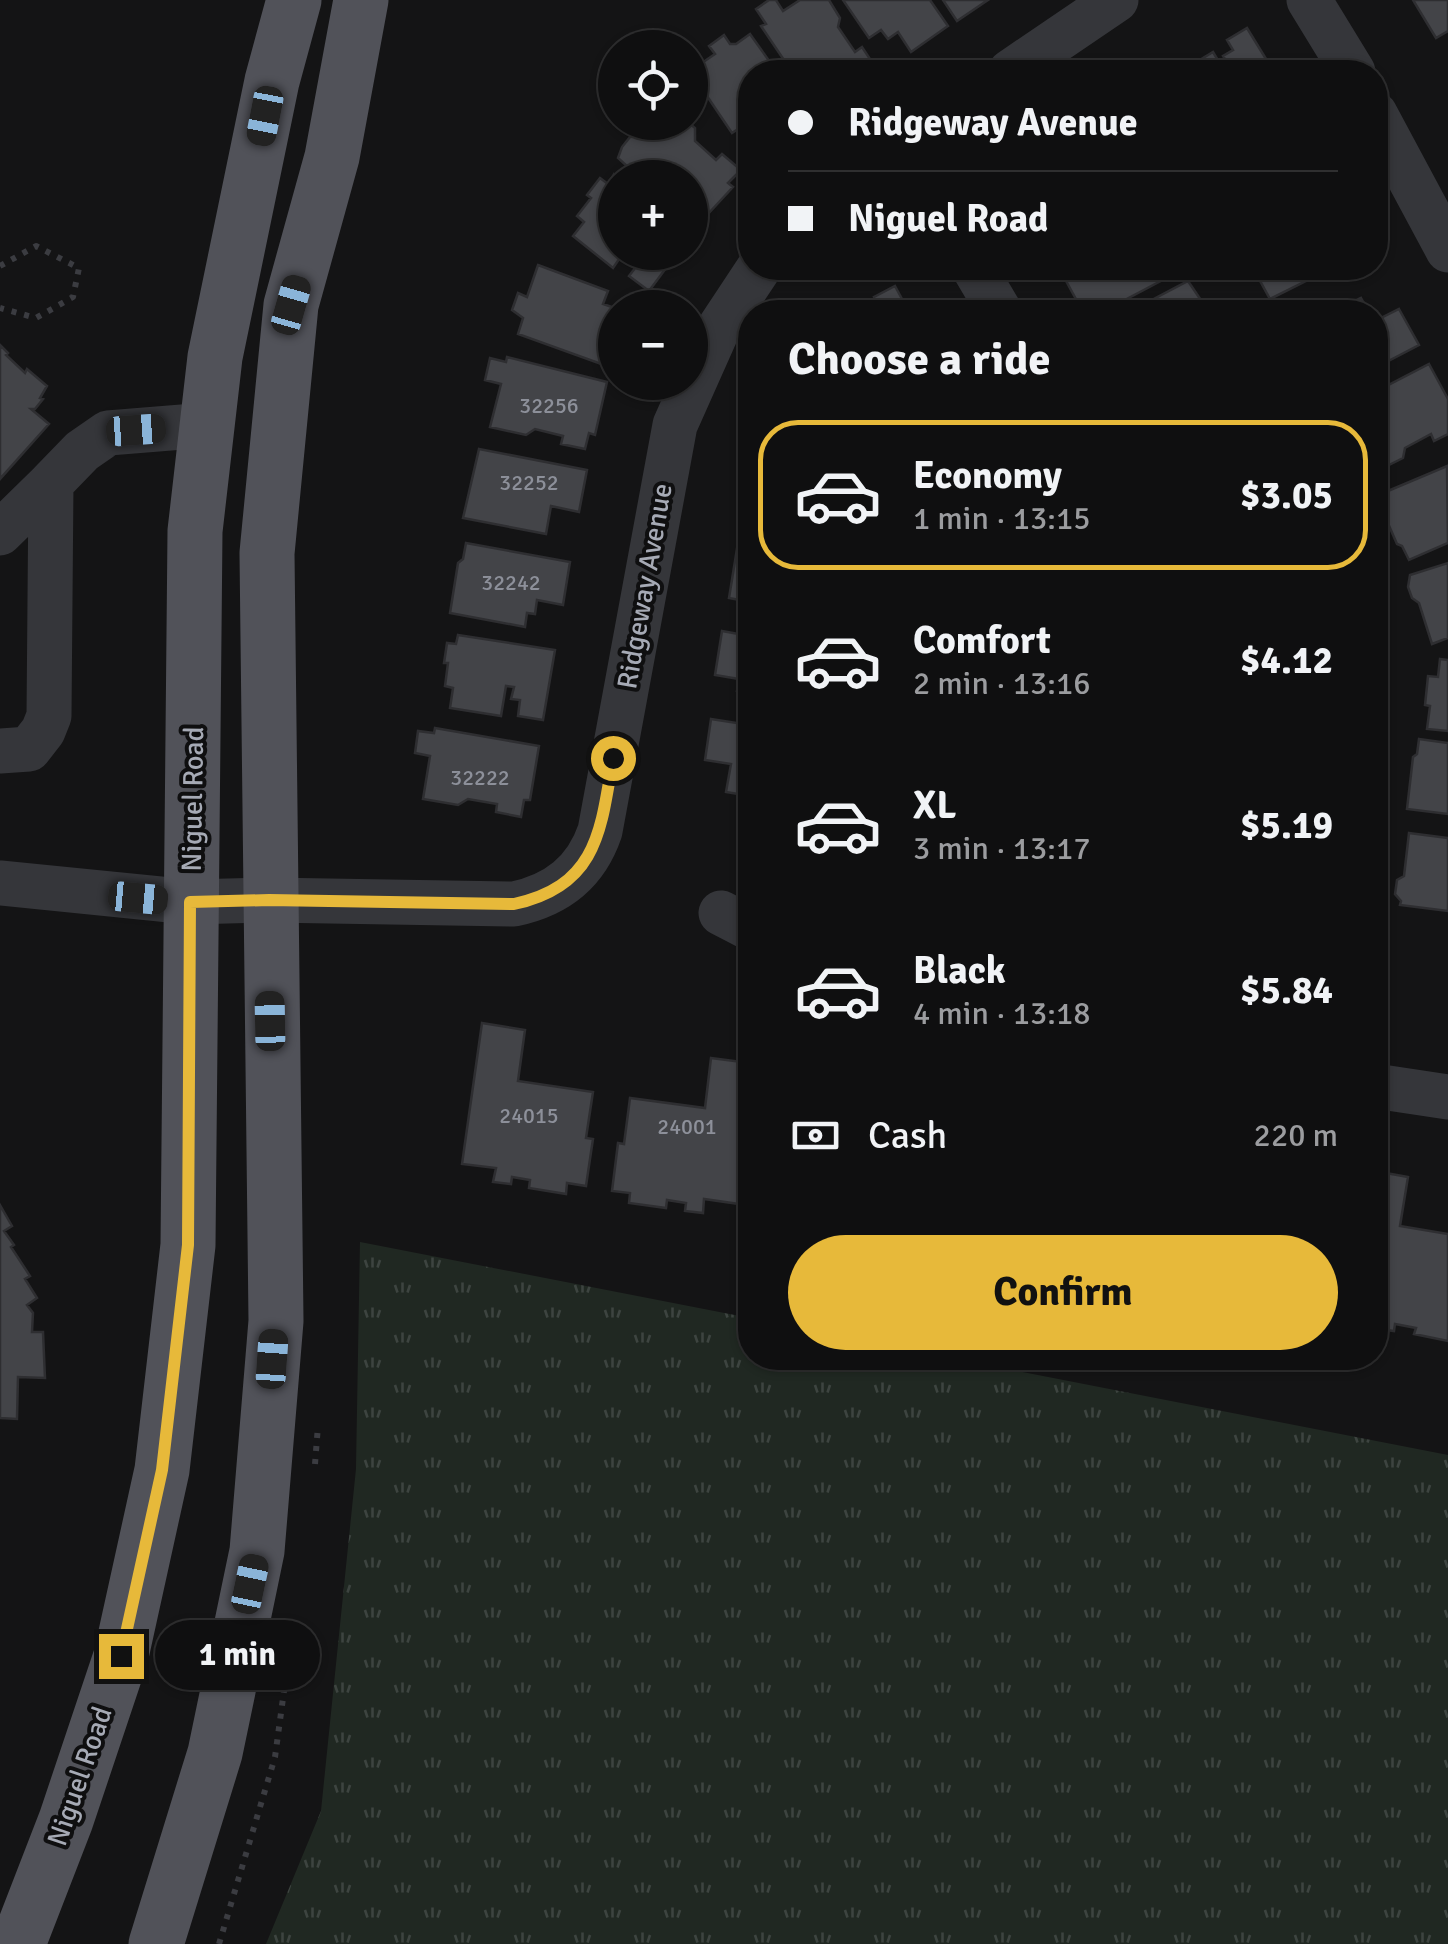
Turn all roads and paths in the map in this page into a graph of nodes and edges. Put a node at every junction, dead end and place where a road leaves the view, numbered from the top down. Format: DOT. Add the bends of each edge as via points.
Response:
graph roads {
  1 [pos="294,0"];
  2 [pos="362,0"];
  3 [pos="1116,0"];
  4 [pos="1309,0"];
  5 [pos="1028,60"];
  6 [pos="1345,60"];
  7 [pos="1388,138"];
  8 [pos="1448,250"];
  9 [pos="0,266"];
  10 [pos="751,280"];
  11 [pos="0,308"];
  12 [pos="208,424"];
  13 [pos="51,483"];
  14 [pos="0,534"];
  15 [pos="0,751"];
  16 [pos="0,883"];
  17 [pos="269,900"];
  18 [pos="190,902"];
  19 [pos="1388,1088"];
  20 [pos="1448,1097"];
  21 [pos="18,1944"];
  22 [pos="156,1944"];
  1 -- 12 [label="main road, Niguel Road" via="215,357"];
  2 -- 17 [label="main road" via="332,157 289,324 267,553"];
  3 -- 5 [label="street"];
  4 -- 6 [label="street"];
  7 -- 8 [label="street"];
  9 -- 11 [label="path" via="36,246 79,268 73,297 36,318"];
  10 -- 17 [label="street, Ridgeway Avenue" via="716,333 676,425 600,831 579,870 550,893 514,904"];
  12 -- 13 [label="street" via="108,432"];
  12 -- 18 [label="main road, Niguel Road" via="195,531"];
  13 -- 14 [label="street"];
  13 -- 15 [label="street" via="48,716 28,749"];
  16 -- 18 [label="street, Ridgeway Avenue"];
  17 -- 18 [label="street, Ridgeway Avenue"];
  17 -- 22 [label="main road" via="276,1321 257,1550 216,1753"];
  18 -- 21 [label="main road, Niguel Road" via="188,1245 162,1470 121,1656"];
  19 -- 20 [label="street"];
}
